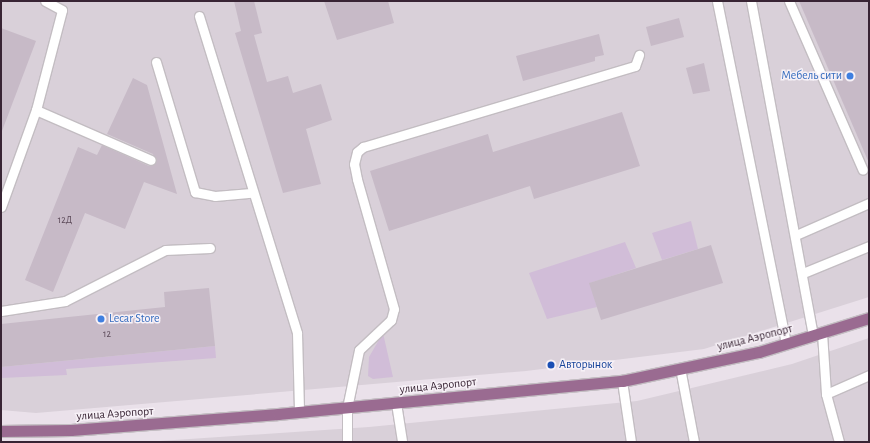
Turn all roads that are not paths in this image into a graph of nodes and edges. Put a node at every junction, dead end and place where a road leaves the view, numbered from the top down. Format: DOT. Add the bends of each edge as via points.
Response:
graph roads {
  1 [pos="45,1"];
  2 [pos="717,1"];
  3 [pos="751,1"];
  4 [pos="789,1"];
  5 [pos="63,5"];
  6 [pos="199,16"];
  7 [pos="639,55"];
  8 [pos="156,62"];
  9 [pos="36,110"];
  10 [pos="151,160"];
  11 [pos="863,170"];
  12 [pos="252,193"];
  13 [pos="869,203"];
  14 [pos="1,207"];
  15 [pos="796,235"];
  16 [pos="869,246"];
  17 [pos="210,248"];
  18 [pos="803,274"];
  19 [pos="1,311"];
  20 [pos="869,318"];
  21 [pos="818,335"];
  22 [pos="786,344"];
  23 [pos="680,368"];
  24 [pos="869,375"];
  25 [pos="622,381"];
  26 [pos="826,394"];
  27 [pos="396,403"];
  28 [pos="347,408"];
  29 [pos="299,411"];
  30 [pos="1,431"];
  31 [pos="347,442"];
  32 [pos="402,442"];
  33 [pos="631,442"];
  34 [pos="694,442"];
  35 [pos="839,442"];
  1 -- 5 [label="lane"];
  2 -- 22 [label="lane"];
  3 -- 15 [label="lane"];
  4 -- 11 [label="lane"];
  5 -- 9 [label="lane"];
  6 -- 12 [label="lane"];
  7 -- 28 [label="lane" via="635,66 363,147 357,152 354,164 394,309 391,320 359,350"];
  8 -- 12 [label="lane" via="194,192 216,196"];
  9 -- 10 [label="lane"];
  9 -- 14 [label="lane"];
  12 -- 29 [label="lane" via="298,333"];
  13 -- 15 [label="lane"];
  15 -- 18 [label="lane"];
  16 -- 18 [label="lane"];
  17 -- 19 [label="lane" via="166,250 65,302"];
  18 -- 21 [label="lane"];
  20 -- 21 [label="main road, улица Аэропорт"];
  21 -- 22 [label="main road, улица Аэропорт"];
  21 -- 26 [label="lane"];
  22 -- 23 [label="main road, улица Аэропорт"];
  23 -- 25 [label="main road, улица Аэропорт"];
  23 -- 34 [label="lane"];
  24 -- 26 [label="lane"];
  25 -- 27 [label="main road, улица Аэропорт"];
  25 -- 33 [label="lane"];
  26 -- 35 [label="lane"];
  27 -- 28 [label="main road, улица Аэропорт"];
  27 -- 32 [label="lane"];
  28 -- 29 [label="main road, улица Аэропорт"];
  28 -- 31 [label="lane"];
  29 -- 30 [label="main road, улица Аэропорт" via="71,430"];
}
